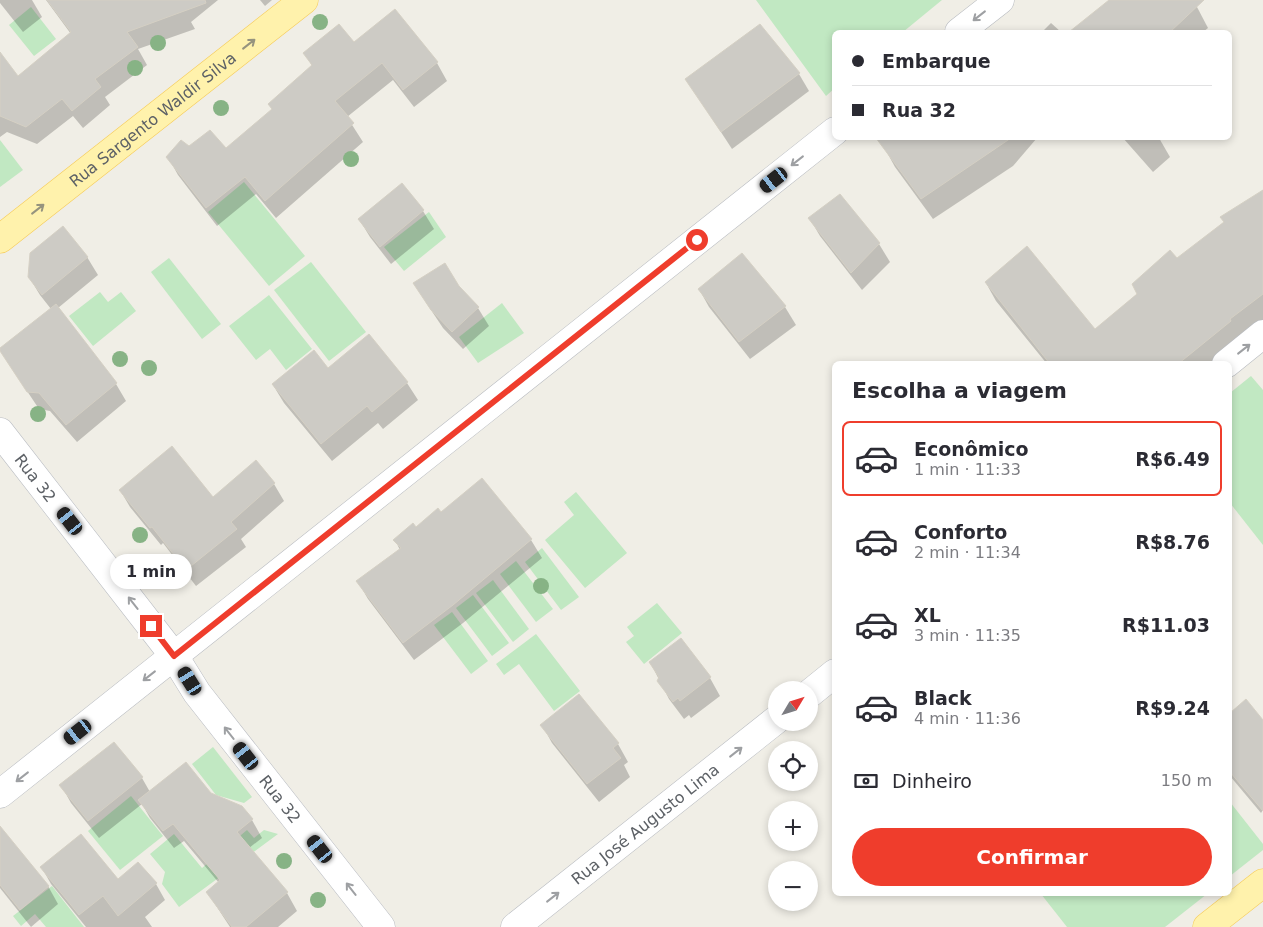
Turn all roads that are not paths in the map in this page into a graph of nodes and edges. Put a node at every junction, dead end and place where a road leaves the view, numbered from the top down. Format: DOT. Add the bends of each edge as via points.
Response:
graph roads {
  1 [pos="304,0"];
  2 [pos="1000,0"];
  3 [pos="962,30"];
  4 [pos="832,133"];
  5 [pos="0,239"];
  6 [pos="1263,334"];
  7 [pos="1230,361"];
  8 [pos="0,432"];
  9 [pos="174,656"];
  10 [pos="832,675"];
  11 [pos="818,687"];
  12 [pos="768,726"];
  13 [pos="0,794"];
  14 [pos="1263,883"];
  15 [pos="381,927"];
  16 [pos="515,927"];
  17 [pos="1207,927"];
  5 -- 1 [label="main road, Rua Sargento Waldir Silva, one-way"];
  2 -- 3 [label="street, one-way"];
  4 -- 9 [label="street, one-way"];
  7 -- 6 [label="street, one-way"];
  9 -- 8 [label="street, Rua 32, one-way"];
  9 -- 13 [label="street, one-way"];
  15 -- 9 [label="street, Rua 32, one-way" via="197,693"];
  10 -- 11 [label="street"];
  16 -- 12 [label="street, Rua José Augusto Lima, one-way"];
  14 -- 17 [label="main road"];
}
